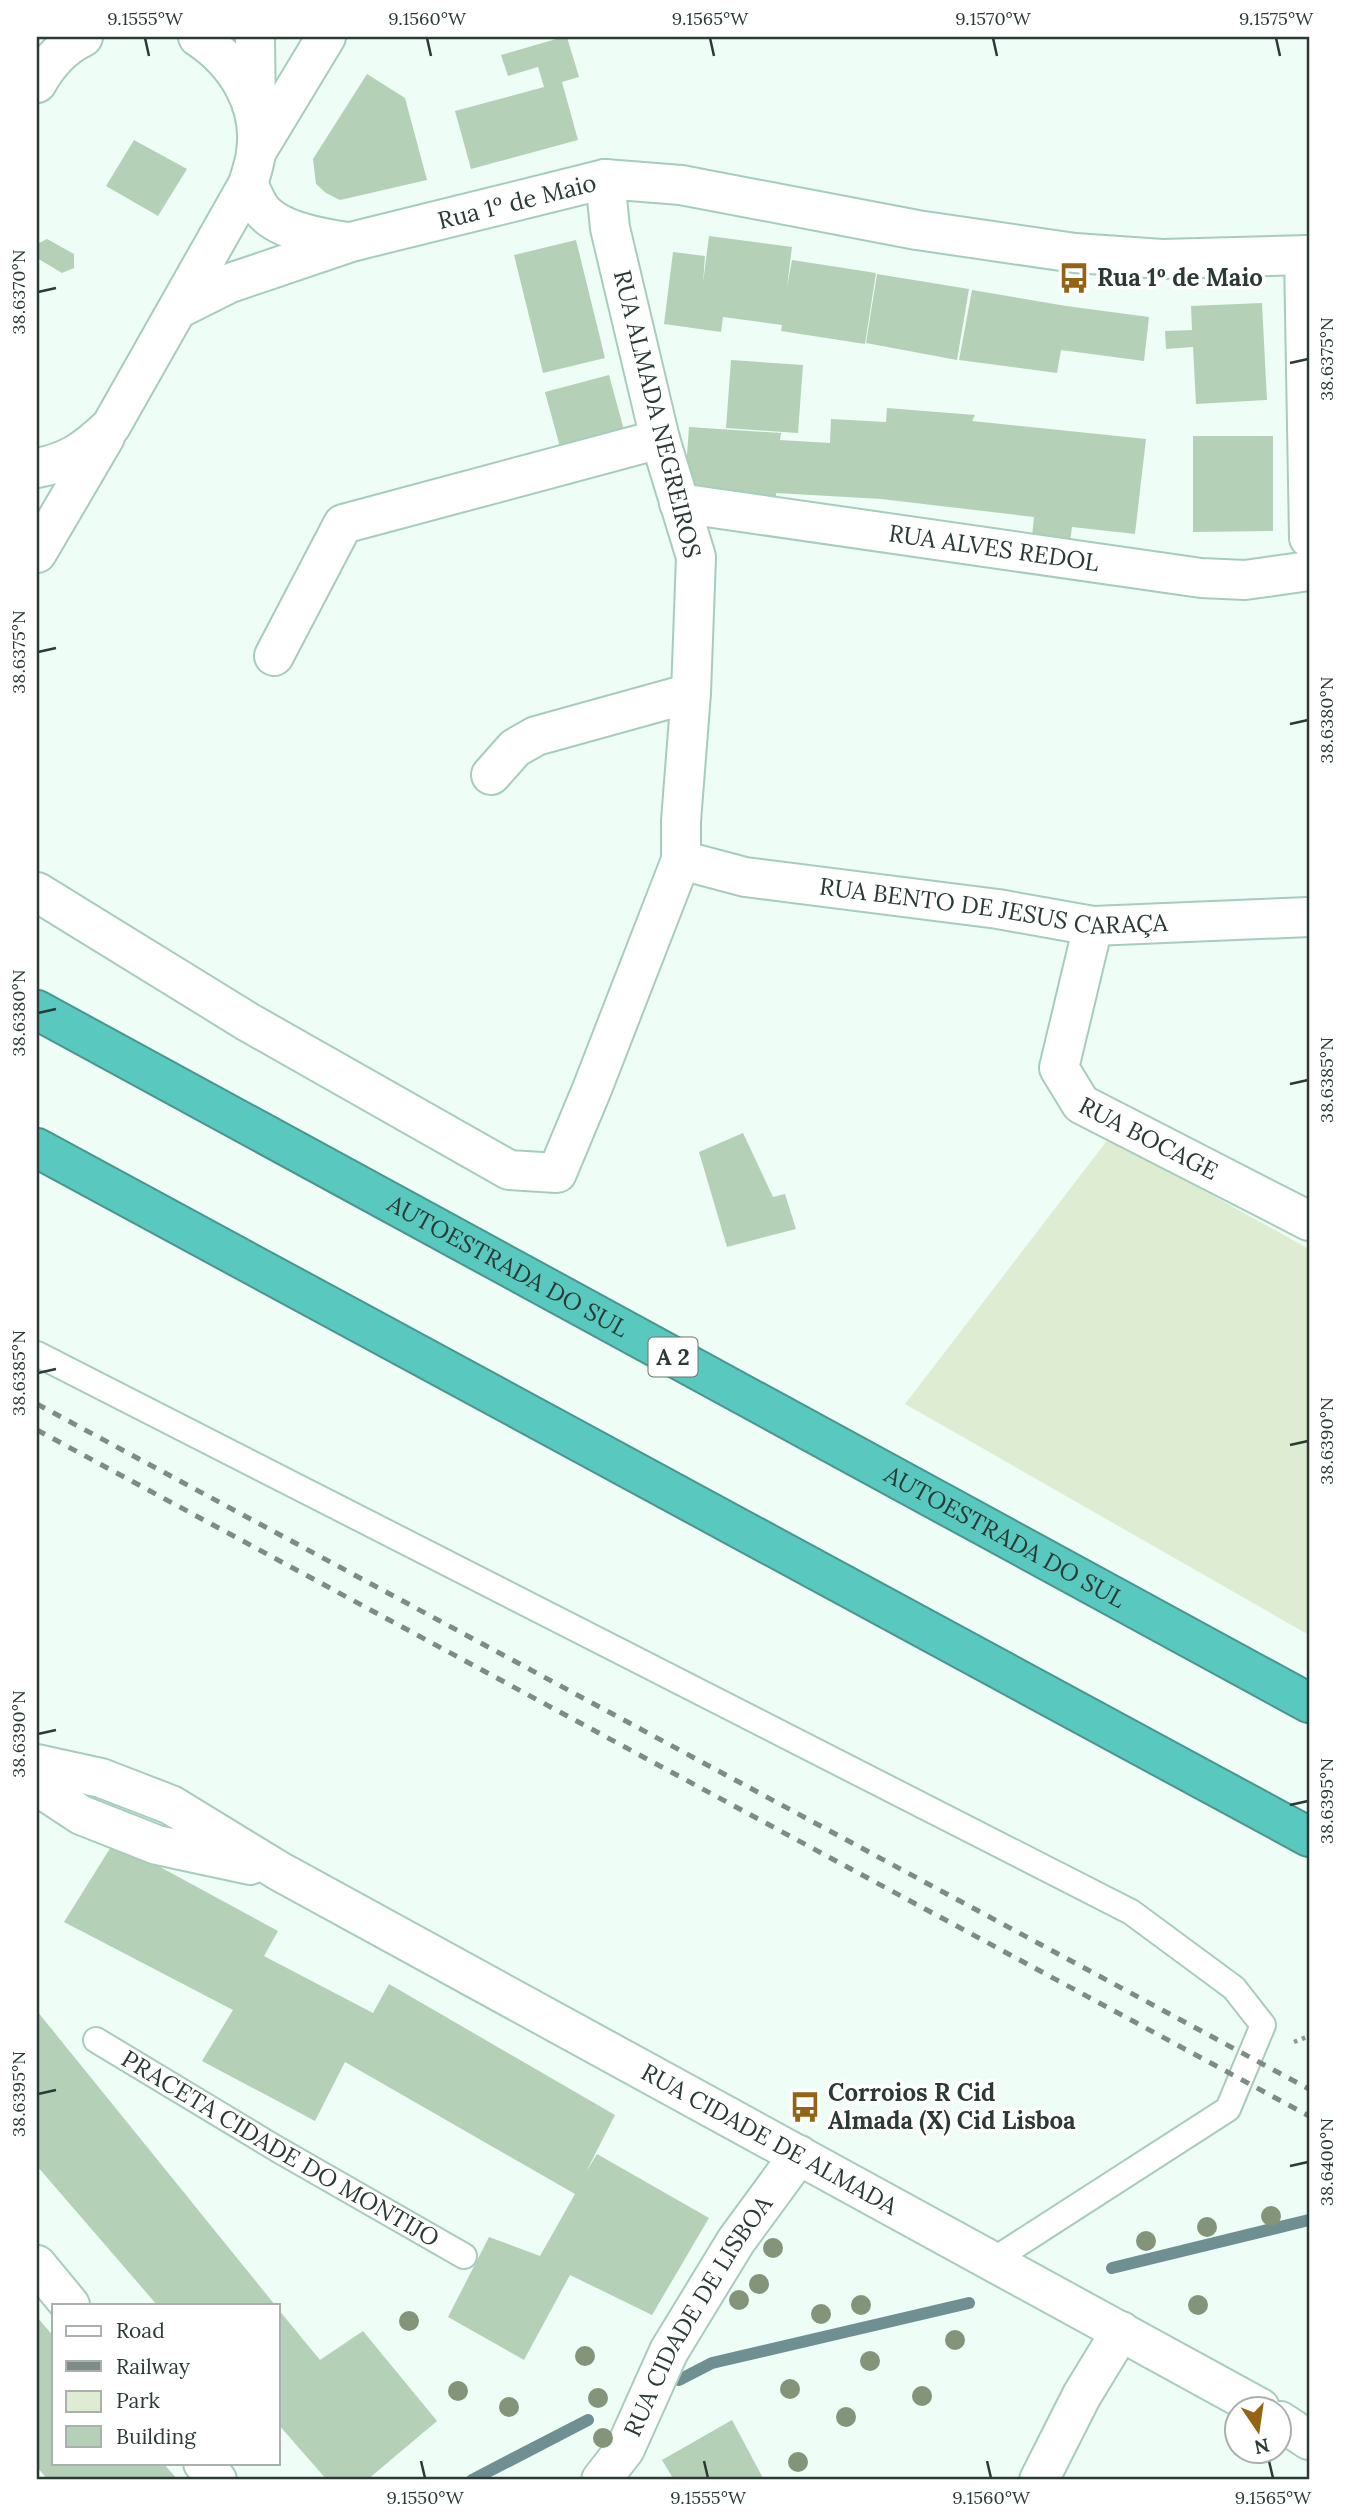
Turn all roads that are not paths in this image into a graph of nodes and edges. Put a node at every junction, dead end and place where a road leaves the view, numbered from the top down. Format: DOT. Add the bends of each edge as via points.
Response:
graph roads {
  1 [pos="83,37"];
  2 [pos="198,37"];
  3 [pos="255,37"];
  4 [pos="326,37"];
  5 [pos="37,83"];
  6 [pos="253,151"];
  7 [pos="605,180"];
  8 [pos="351,242"];
  9 [pos="1307,255"];
  10 [pos="177,309"];
  11 [pos="111,426"];
  12 [pos="660,439"];
  13 [pos="37,468"];
  14 [pos="679,503"];
  15 [pos="1309,538"];
  16 [pos="37,553"];
  17 [pos="1309,571"];
  18 [pos="274,656"];
  19 [pos="691,693"];
  20 [pos="491,775"];
  21 [pos="681,860"];
  22 [pos="37,892"];
  23 [pos="1309,917"];
  24 [pos="1093,926"];
  25 [pos="37,1010"];
  26 [pos="37,1148"];
  27 [pos="1309,1221"];
  28 [pos="37,1354"];
  29 [pos="1309,1703"];
  30 [pos="37,1764"];
  31 [pos="37,1786"];
  32 [pos="1309,1837"];
  33 [pos="279,1871"];
  34 [pos="96,2040"];
  35 [pos="799,2155"];
  36 [pos="464,2256"];
  37 [pos="992,2260"];
  38 [pos="37,2265"];
  39 [pos="70,2304"];
  40 [pos="1121,2331"];
  41 [pos="1233,2394"];
  42 [pos="1294,2430"];
  43 [pos="1309,2440"];
  44 [pos="204,2464"];
  45 [pos="218,2480"];
  46 [pos="601,2480"];
  47 [pos="1039,2480"];
  1 -- 5 [label="street" via="47,65"];
  2 -- 6 [label="street" via="225,58 245,86"];
  3 -- 6 [label="street"];
  4 -- 6 [label="street"];
  6 -- 8 [label="street" via="262,211 318,239"];
  6 -- 10 [label="street"];
  7 -- 8 [label="street, Rua 1º de Maio"];
  7 -- 9 [label="street, Rua 1º de Maio" via="681,185 917,230 1075,253 1162,259"];
  7 -- 12 [label="street, RUA ALMADA NEGREIROS" via="610,228"];
  8 -- 10 [label="street" via="230,283"];
  9 -- 15 [label="street"];
  10 -- 11 [label="street"];
  11 -- 13 [label="street" via="87,449"];
  11 -- 16 [label="street"];
  12 -- 14 [label="street, RUA ALMADA NEGREIROS"];
  12 -- 18 [label="street" via="343,524"];
  14 -- 17 [label="street, RUA ALVES REDOL" via="1201,578 1245,580"];
  14 -- 19 [label="street, RUA ALMADA NEGREIROS" via="696,557"];
  19 -- 20 [label="street" via="536,736 515,748"];
  19 -- 21 [label="street, RUA ALMADA NEGREIROS"];
  21 -- 22 [label="street" via="557,1173 509,1170 248,1022"];
  21 -- 24 [label="street, RUA BENTO DE JESUS CARAÇA" via="745,877 998,909"];
  23 -- 24 [label="street, RUA BENTO DE JESUS CARAÇA"];
  24 -- 27 [label="street, RUA BOCAGE" via="1059,1068 1081,1104"];
  25 -- 29 [label="highway, AUTOESTRADA DO SUL / A 2"];
  26 -- 32 [label="highway"];
  28 -- 37 [label="lane" via="1131,1912 1234,1988 1263,2025 1228,2109"];
  30 -- 33 [label="street, RUA CIDADE DE ALMADA" via="100,1778 171,1805"];
  31 -- 33 [label="street, RUA CIDADE DE ALMADA" via="81,1815 157,1845"];
  33 -- 35 [label="street, RUA CIDADE DE ALMADA"];
  34 -- 36 [label="lane, PRACETA CIDADE DO MONTIJO"];
  35 -- 37 [label="street, RUA CIDADE DE ALMADA"];
  35 -- 46 [label="street, RUA CIDADE DE LISBOA" via="736,2241 669,2351 625,2449"];
  37 -- 40 [label="street, RUA CIDADE DE ALMADA"];
  38 -- 39 [label="street"];
  40 -- 41 [label="street, RUA CIDADE DE ALMADA"];
  40 -- 47 [label="street"];
  42 -- 43 [label="street"];
  44 -- 45 [label="street"];
}
